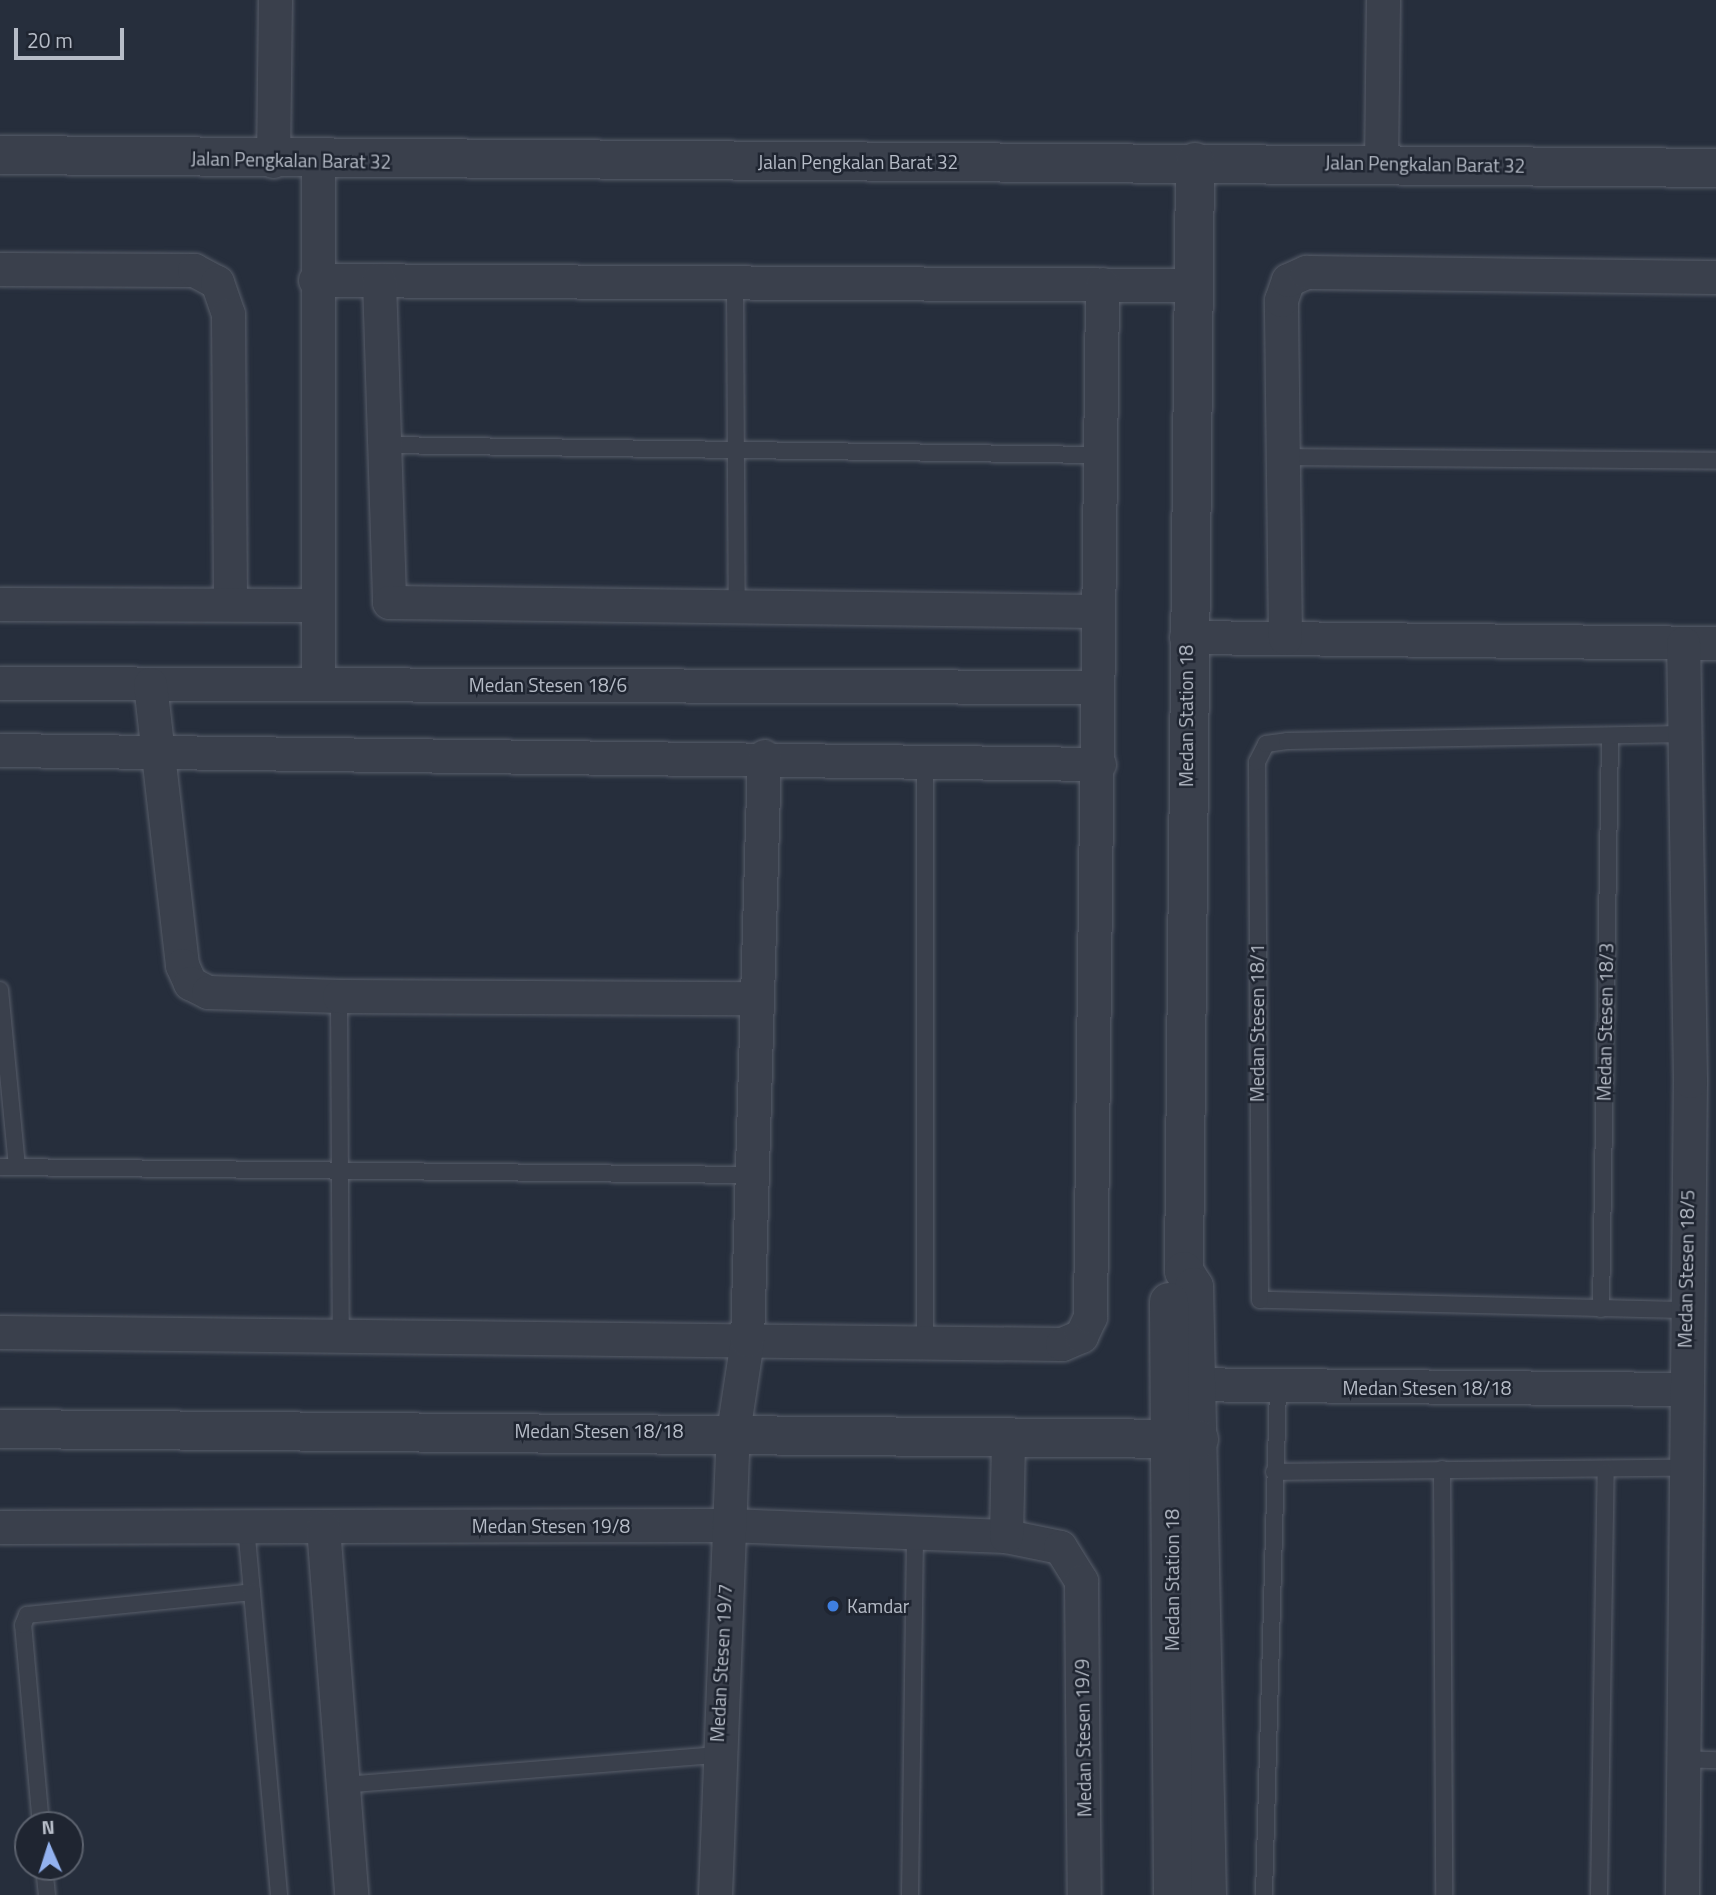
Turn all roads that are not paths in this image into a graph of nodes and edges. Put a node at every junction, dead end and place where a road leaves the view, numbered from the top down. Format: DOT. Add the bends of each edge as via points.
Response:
graph roads {
  1 [pos="275,0"];
  2 [pos="1383,0"];
  3 [pos="0,155"];
  4 [pos="273,161"];
  5 [pos="318,161"];
  6 [pos="1195,162"];
  7 [pos="1381,164"];
  8 [pos="1716,168"];
  9 [pos="0,269"];
  10 [pos="1716,277"];
  11 [pos="315,280"];
  12 [pos="379,280"];
  13 [pos="735,282"];
  14 [pos="1102,284"];
  15 [pos="1193,285"];
  16 [pos="382,445"];
  17 [pos="736,453"];
  18 [pos="1100,455"];
  19 [pos="1283,457"];
  20 [pos="1716,461"];
  21 [pos="0,604"];
  22 [pos="230,604"];
  23 [pos="317,605"];
  24 [pos="737,610"];
  25 [pos="1096,611"];
  26 [pos="1186,637"];
  27 [pos="1285,638"];
  28 [pos="1683,643"];
  29 [pos="1716,643"];
  30 [pos="0,683"];
  31 [pos="150,684"];
  32 [pos="318,684"];
  33 [pos="1097,687"];
  34 [pos="1686,734"];
  35 [pos="1609,736"];
  36 [pos="0,750"];
  37 [pos="159,751"];
  38 [pos="764,756"];
  39 [pos="925,758"];
  40 [pos="1099,764"];
  41 [pos="0,990"];
  42 [pos="340,996"];
  43 [pos="754,998"];
  44 [pos="1703,1081"];
  45 [pos="17,1166"];
  46 [pos="0,1167"];
  47 [pos="341,1172"];
  48 [pos="751,1175"];
  49 [pos="1601,1309"];
  50 [pos="1684,1310"];
  51 [pos="0,1332"];
  52 [pos="341,1336"];
  53 [pos="747,1340"];
  54 [pos="925,1342"];
  55 [pos="1183,1384"];
  56 [pos="1278,1388"];
  57 [pos="1686,1389"];
  58 [pos="0,1429"];
  59 [pos="733,1432"];
  60 [pos="1008,1437"];
  61 [pos="1184,1439"];
  62 [pos="1685,1468"];
  63 [pos="1442,1469"];
  64 [pos="1274,1472"];
  65 [pos="1606,1472"];
  66 [pos="728,1525"];
  67 [pos="0,1527"];
  68 [pos="246,1527"];
  69 [pos="323,1527"];
  70 [pos="915,1534"];
  71 [pos="1006,1536"];
  72 [pos="1081,1581"];
  73 [pos="252,1592"];
  74 [pos="716,1755"];
  75 [pos="1679,1759"];
  76 [pos="1716,1760"];
  77 [pos="343,1785"];
  78 [pos="39,1811"];
  79 [pos="279,1895"];
  80 [pos="351,1895"];
  81 [pos="715,1895"];
  82 [pos="910,1895"];
  83 [pos="1084,1895"];
  84 [pos="1173,1895"];
  85 [pos="1207,1895"];
  86 [pos="1264,1895"];
  87 [pos="1444,1895"];
  88 [pos="1599,1895"];
  89 [pos="1682,1895"];
  1 -- 4 [label="street"];
  2 -- 7 [label="street"];
  3 -- 4 [label="street, Jalan Pengkalan Barat 32"];
  4 -- 5 [label="street, Jalan Pengkalan Barat 32"];
  5 -- 6 [label="street, Jalan Pengkalan Barat 32"];
  5 -- 11 [label="street"];
  6 -- 7 [label="street, Jalan Pengkalan Barat 32"];
  6 -- 15 [label="street, Medan Station 18"];
  7 -- 8 [label="street, Jalan Pengkalan Barat 32"];
  9 -- 22 [label="street" via="194,270 217,282 228,314"];
  10 -- 19 [label="street" via="1306,272 1288,279 1281,300"];
  11 -- 12 [label="street"];
  11 -- 23 [label="street"];
  12 -- 13 [label="street"];
  12 -- 16 [label="street"];
  13 -- 14 [label="street"];
  13 -- 17 [label="lane"];
  14 -- 15 [label="street"];
  14 -- 18 [label="street"];
  15 -- 26 [label="street, Medan Station 18"];
  16 -- 17 [label="lane"];
  16 -- 24 [label="street" via="389,602"];
  17 -- 18 [label="lane"];
  17 -- 24 [label="lane"];
  18 -- 25 [label="street"];
  19 -- 20 [label="lane"];
  19 -- 27 [label="street"];
  21 -- 22 [label="street"];
  22 -- 23 [label="street"];
  23 -- 32 [label="street"];
  24 -- 25 [label="street"];
  25 -- 33 [label="street"];
  26 -- 27 [label="street"];
  26 -- 55 [label="street, Medan Station 18" via="1184,1271 1194,1287"];
  27 -- 28 [label="street"];
  28 -- 29 [label="street"];
  28 -- 34 [label="street, Medan Stesen 18/5"];
  30 -- 31 [label="street, Medan Stesen 18/6"];
  31 -- 32 [label="street, Medan Stesen 18/6"];
  31 -- 37 [label="street"];
  32 -- 33 [label="street, Medan Stesen 18/6"];
  33 -- 40 [label="street"];
  34 -- 35 [label="lane, Medan Stesen 18/1"];
  34 -- 44 [label="street, Medan Stesen 18/5"];
  35 -- 49 [label="lane, Medan Stesen 18/3"];
  35 -- 49 [label="lane, Medan Stesen 18/1" via="1287,741 1266,744 1257,762 1260,1300"];
  36 -- 37 [label="street"];
  37 -- 38 [label="street"];
  37 -- 42 [label="street" via="182,965 190,984 208,992"];
  38 -- 39 [label="street"];
  38 -- 43 [label="street, Medan Stesen 19/7"];
  39 -- 40 [label="street"];
  39 -- 54 [label="lane"];
  40 -- 54 [label="street" via="1087,1328 1062,1343"];
  41 -- 45 [label="lane"];
  42 -- 43 [label="street"];
  42 -- 47 [label="lane"];
  43 -- 48 [label="street, Medan Stesen 19/7"];
  44 -- 50 [label="street, Medan Stesen 18/5"];
  45 -- 46 [label="lane"];
  45 -- 47 [label="lane"];
  47 -- 48 [label="lane"];
  47 -- 52 [label="lane"];
  48 -- 53 [label="street, Medan Stesen 19/7"];
  49 -- 50 [label="lane, Medan Stesen 18/1"];
  50 -- 57 [label="street, Medan Stesen 18/5"];
  51 -- 52 [label="street"];
  52 -- 53 [label="street"];
  53 -- 54 [label="street"];
  53 -- 59 [label="street, Medan Stesen 19/7"];
  55 -- 56 [label="street, Medan Stesen 18/18"];
  55 -- 61 [label="street, Medan Station 18"];
  56 -- 57 [label="street, Medan Stesen 18/18"];
  56 -- 64 [label="lane"];
  57 -- 62 [label="street, Medan Stesen 18/5"];
  58 -- 59 [label="street, Medan Stesen 18/18"];
  59 -- 60 [label="street, Medan Stesen 18/18"];
  59 -- 66 [label="street, Medan Stesen 19/7"];
  60 -- 61 [label="street, Medan Stesen 18/18"];
  60 -- 71 [label="street"];
  61 -- 84 [label="street, Medan Station 18"];
  61 -- 85 [label="street, Medan Station 18"];
  62 -- 65 [label="lane"];
  62 -- 75 [label="street, Medan Stesen 18/5"];
  63 -- 64 [label="lane"];
  63 -- 65 [label="lane"];
  63 -- 87 [label="lane"];
  64 -- 86 [label="lane"];
  65 -- 88 [label="lane"];
  66 -- 69 [label="street, Medan Stesen 19/8"];
  66 -- 70 [label="street, Medan Stesen 19/8"];
  66 -- 74 [label="street, Medan Stesen 19/7"];
  67 -- 68 [label="street, Medan Stesen 19/8"];
  68 -- 69 [label="street, Medan Stesen 19/8"];
  68 -- 73 [label="lane"];
  69 -- 77 [label="street"];
  70 -- 71 [label="street, Medan Stesen 19/8"];
  70 -- 82 [label="lane"];
  71 -- 72 [label="street, Medan Stesen 19/8" via="1060,1547"];
  72 -- 83 [label="street, Medan Stesen 19/9"];
  73 -- 78 [label="lane" via="27,1615 23,1625"];
  73 -- 79 [label="lane"];
  74 -- 77 [label="lane"];
  74 -- 81 [label="street, Medan Stesen 19/7"];
  75 -- 76 [label="lane"];
  75 -- 89 [label="street, Medan Stesen 18/5"];
  77 -- 80 [label="street"];
}
